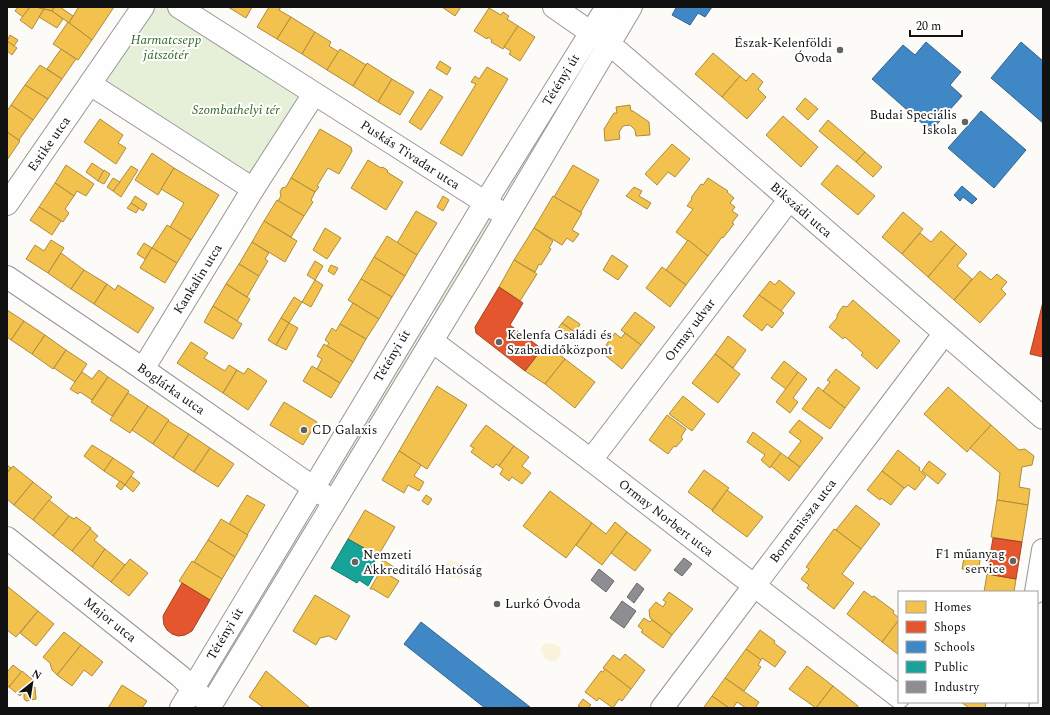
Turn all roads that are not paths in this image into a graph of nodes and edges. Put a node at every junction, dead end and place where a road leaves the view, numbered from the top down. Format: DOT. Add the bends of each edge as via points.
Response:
graph roads {
  1 [pos="143,7"];
  2 [pos="179,7"];
  3 [pos="554,7"];
  4 [pos="607,7"];
  5 [pos="631,7"];
  6 [pos="600,38"];
  7 [pos="90,84"];
  8 [pos="314,94"];
  9 [pos="254,189"];
  10 [pos="790,200"];
  11 [pos="485,203"];
  12 [pos="7,204"];
  13 [pos="507,216"];
  14 [pos="7,277"];
  15 [pos="944,334"];
  16 [pos="432,341"];
  17 [pos="143,369"];
  18 [pos="1043,418"];
  19 [pos="591,460"];
  20 [pos="313,487"];
  21 [pos="334,501"];
  22 [pos="7,538"];
  23 [pos="1043,550"];
  24 [pos="753,586"];
  25 [pos="1036,591"];
  26 [pos="193,688"];
  27 [pos="898,696"];
  28 [pos="211,707"];
  29 [pos="181,708"];
  30 [pos="662,708"];
  1 -- 7 [label="street"];
  2 -- 8 [label="street"];
  3 -- 6 [label="street, Bikszádi utca"];
  4 -- 6 [label="street, Tétényi út"];
  5 -- 6 [label="street, Tétényi út"];
  6 -- 10 [label="street, Bikszádi utca" via="620,52"];
  6 -- 11 [label="street, Tétényi út"];
  6 -- 13 [label="street, Tétényi út"];
  7 -- 9 [label="street"];
  7 -- 12 [label="street, Estike utca"];
  8 -- 9 [label="street"];
  8 -- 11 [label="street, Puskás Tivadar utca"];
  9 -- 17 [label="street, Kankalin utca"];
  10 -- 15 [label="street, Bikszádi utca"];
  10 -- 19 [label="street, Ormay udvar"];
  11 -- 13 [label="street, Puskás Tivadar utca"];
  11 -- 20 [label="street, Tétényi út"];
  13 -- 16 [label="street, Tétényi út"];
  14 -- 17 [label="street, Boglárka utca"];
  15 -- 18 [label="street, Bikszádi utca"];
  15 -- 24 [label="street, Bornemissza utca"];
  16 -- 19 [label="street, Ormay Norbert utca"];
  16 -- 21 [label="street, Tétényi út"];
  17 -- 20 [label="street, Boglárka utca"];
  19 -- 24 [label="street, Ormay Norbert utca"];
  20 -- 21 [label="street, Boglárka utca"];
  20 -- 26 [label="street, Tétényi út"];
  21 -- 28 [label="street, Tétényi út"];
  22 -- 26 [label="street, Major utca"];
  23 -- 25 [label="street"];
  24 -- 27 [label="street, Ormay Norbert utca"];
  24 -- 30 [label="street, Bornemissza utca"];
  26 -- 28 [label="street, Major utca"];
  26 -- 29 [label="street, Tétényi út"];
}
